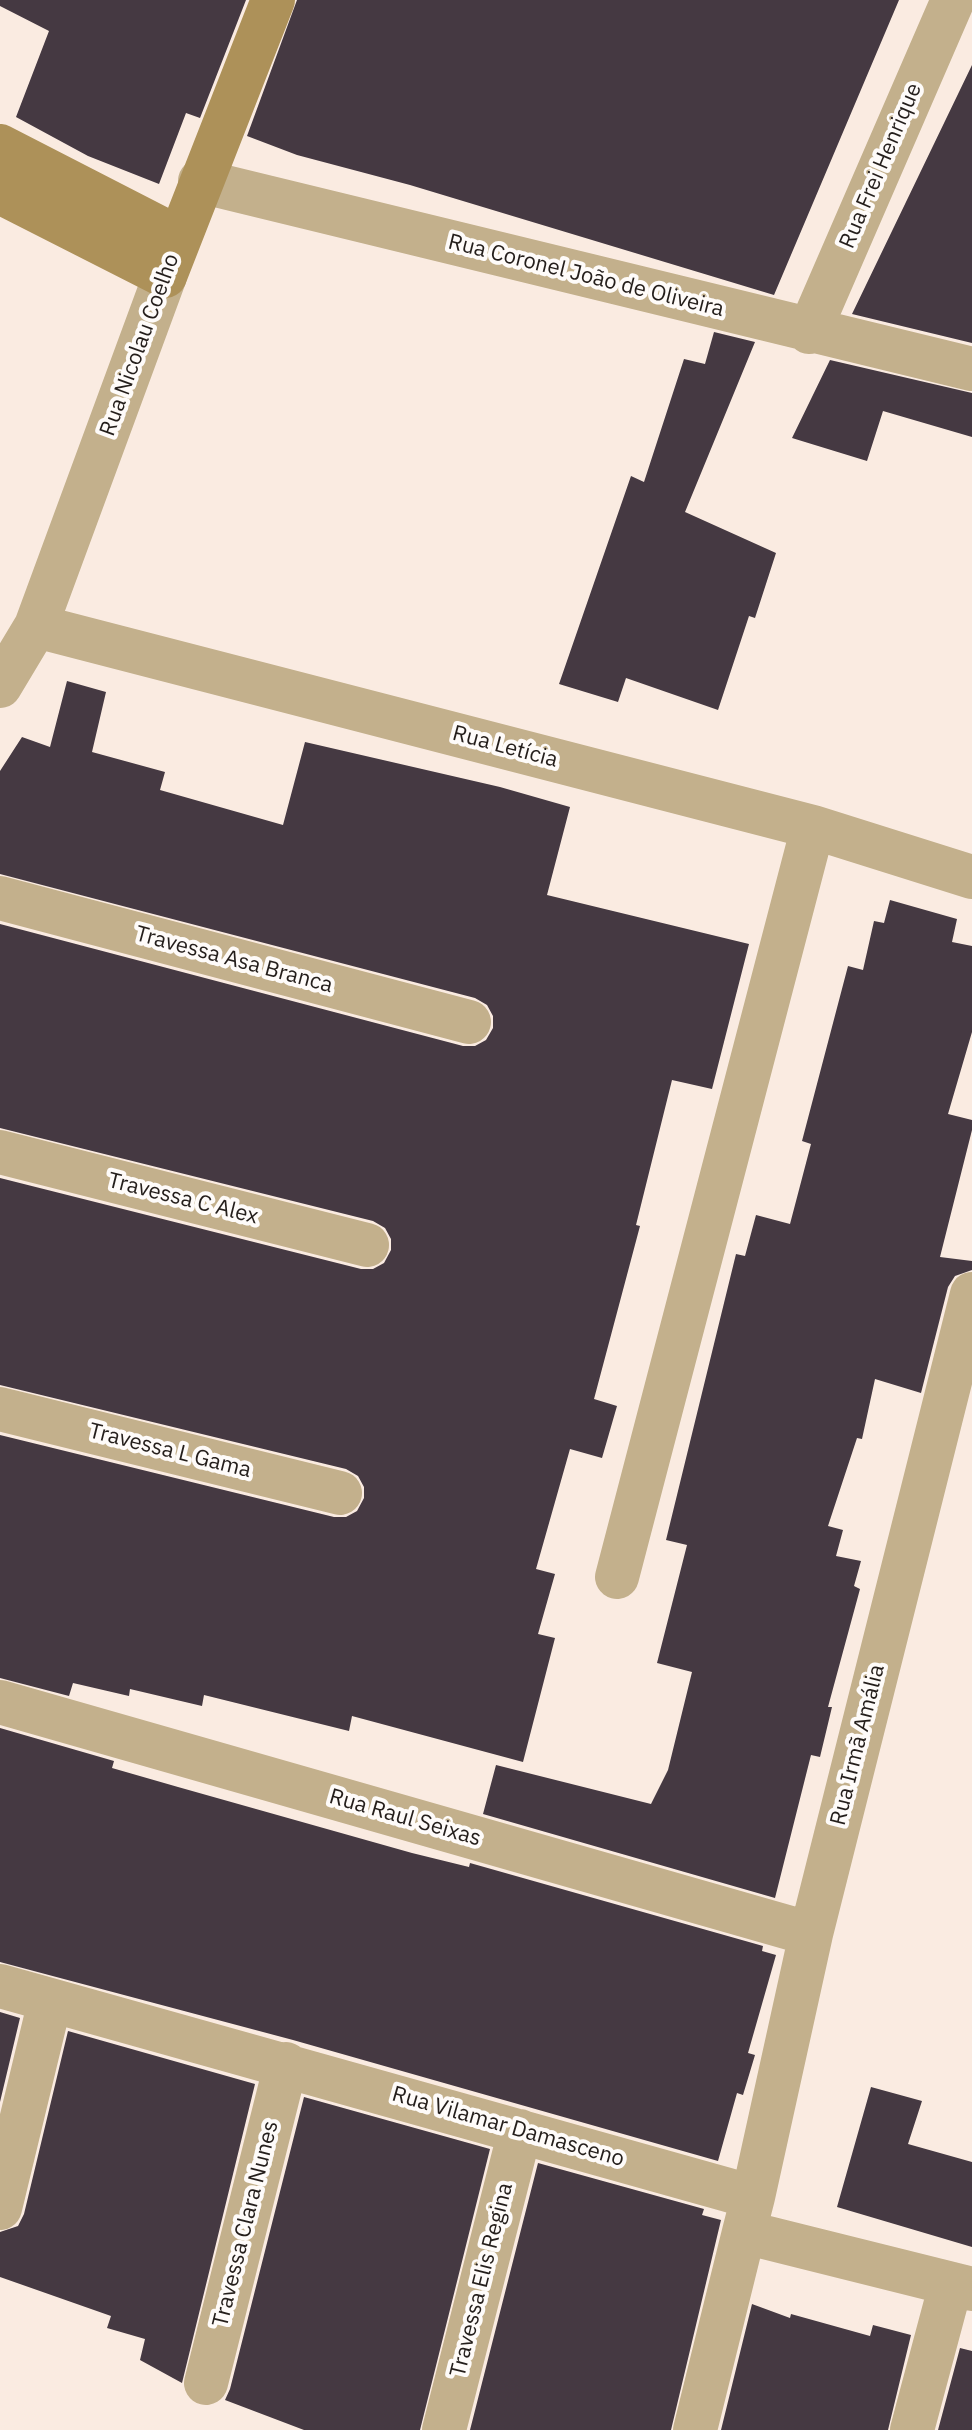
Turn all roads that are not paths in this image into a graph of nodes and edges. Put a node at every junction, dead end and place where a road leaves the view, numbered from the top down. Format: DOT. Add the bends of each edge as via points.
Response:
graph roads {
  1 [pos="273,0"];
  2 [pos="953,0"];
  3 [pos="0,146"];
  4 [pos="200,181"];
  5 [pos="0,192"];
  6 [pos="172,257"];
  7 [pos="809,332"];
  8 [pos="972,369"];
  9 [pos="36,626"];
  10 [pos="0,686"];
  11 [pos="813,827"];
  12 [pos="972,877"];
  13 [pos="0,898"];
  14 [pos="469,1022"];
  15 [pos="0,1152"];
  16 [pos="367,1245"];
  17 [pos="972,1294"];
  18 [pos="0,1409"];
  19 [pos="340,1493"];
  20 [pos="617,1577"];
  21 [pos="0,1702"];
  22 [pos="811,1934"];
  23 [pos="0,1986"];
  24 [pos="50,2001"];
  25 [pos="286,2064"];
  26 [pos="520,2131"];
  27 [pos="0,2208"];
  28 [pos="749,2214"];
  29 [pos="962,2287"];
  30 [pos="206,2383"];
  31 [pos="444,2430"];
  32 [pos="695,2430"];
  33 [pos="912,2430"];
  1 -- 4 [label="street, Rua Nicolau Coelho"];
  2 -- 7 [label="street, Rua Frei Henrique"];
  3 -- 6 [label="street"];
  4 -- 6 [label="street, Rua Nicolau Coelho"];
  4 -- 7 [label="street, Rua Coronel João de Oliveira"];
  5 -- 6 [label="street"];
  6 -- 9 [label="street, Rua Nicolau Coelho"];
  7 -- 8 [label="street, Rua Coronel João de Oliveira"];
  9 -- 10 [label="street, Rua Nicolau Coelho"];
  9 -- 11 [label="street, Rua Letícia"];
  11 -- 12 [label="street, Rua Letícia"];
  11 -- 20 [label="street"];
  13 -- 14 [label="street, Travessa Asa Branca"];
  15 -- 16 [label="street, Travessa C Alex"];
  17 -- 22 [label="street, Rua Irmã Amália"];
  18 -- 19 [label="street, Travessa L Gama"];
  21 -- 22 [label="street, Rua Raul Seixas"];
  22 -- 28 [label="street, Rua Irmã Amália"];
  23 -- 24 [label="street, Rua Vilamar Damasceno"];
  24 -- 25 [label="street, Rua Vilamar Damasceno"];
  24 -- 27 [label="street"];
  25 -- 26 [label="street, Rua Vilamar Damasceno"];
  25 -- 30 [label="street, Travessa Clara Nunes"];
  26 -- 28 [label="street, Rua Vilamar Damasceno"];
  26 -- 31 [label="street, Travessa Elis Regina"];
  28 -- 29 [label="street, Rua Vilamar Damasceno"];
  28 -- 32 [label="street, Rua Irmã Amália"];
  29 -- 33 [label="street"];
}
